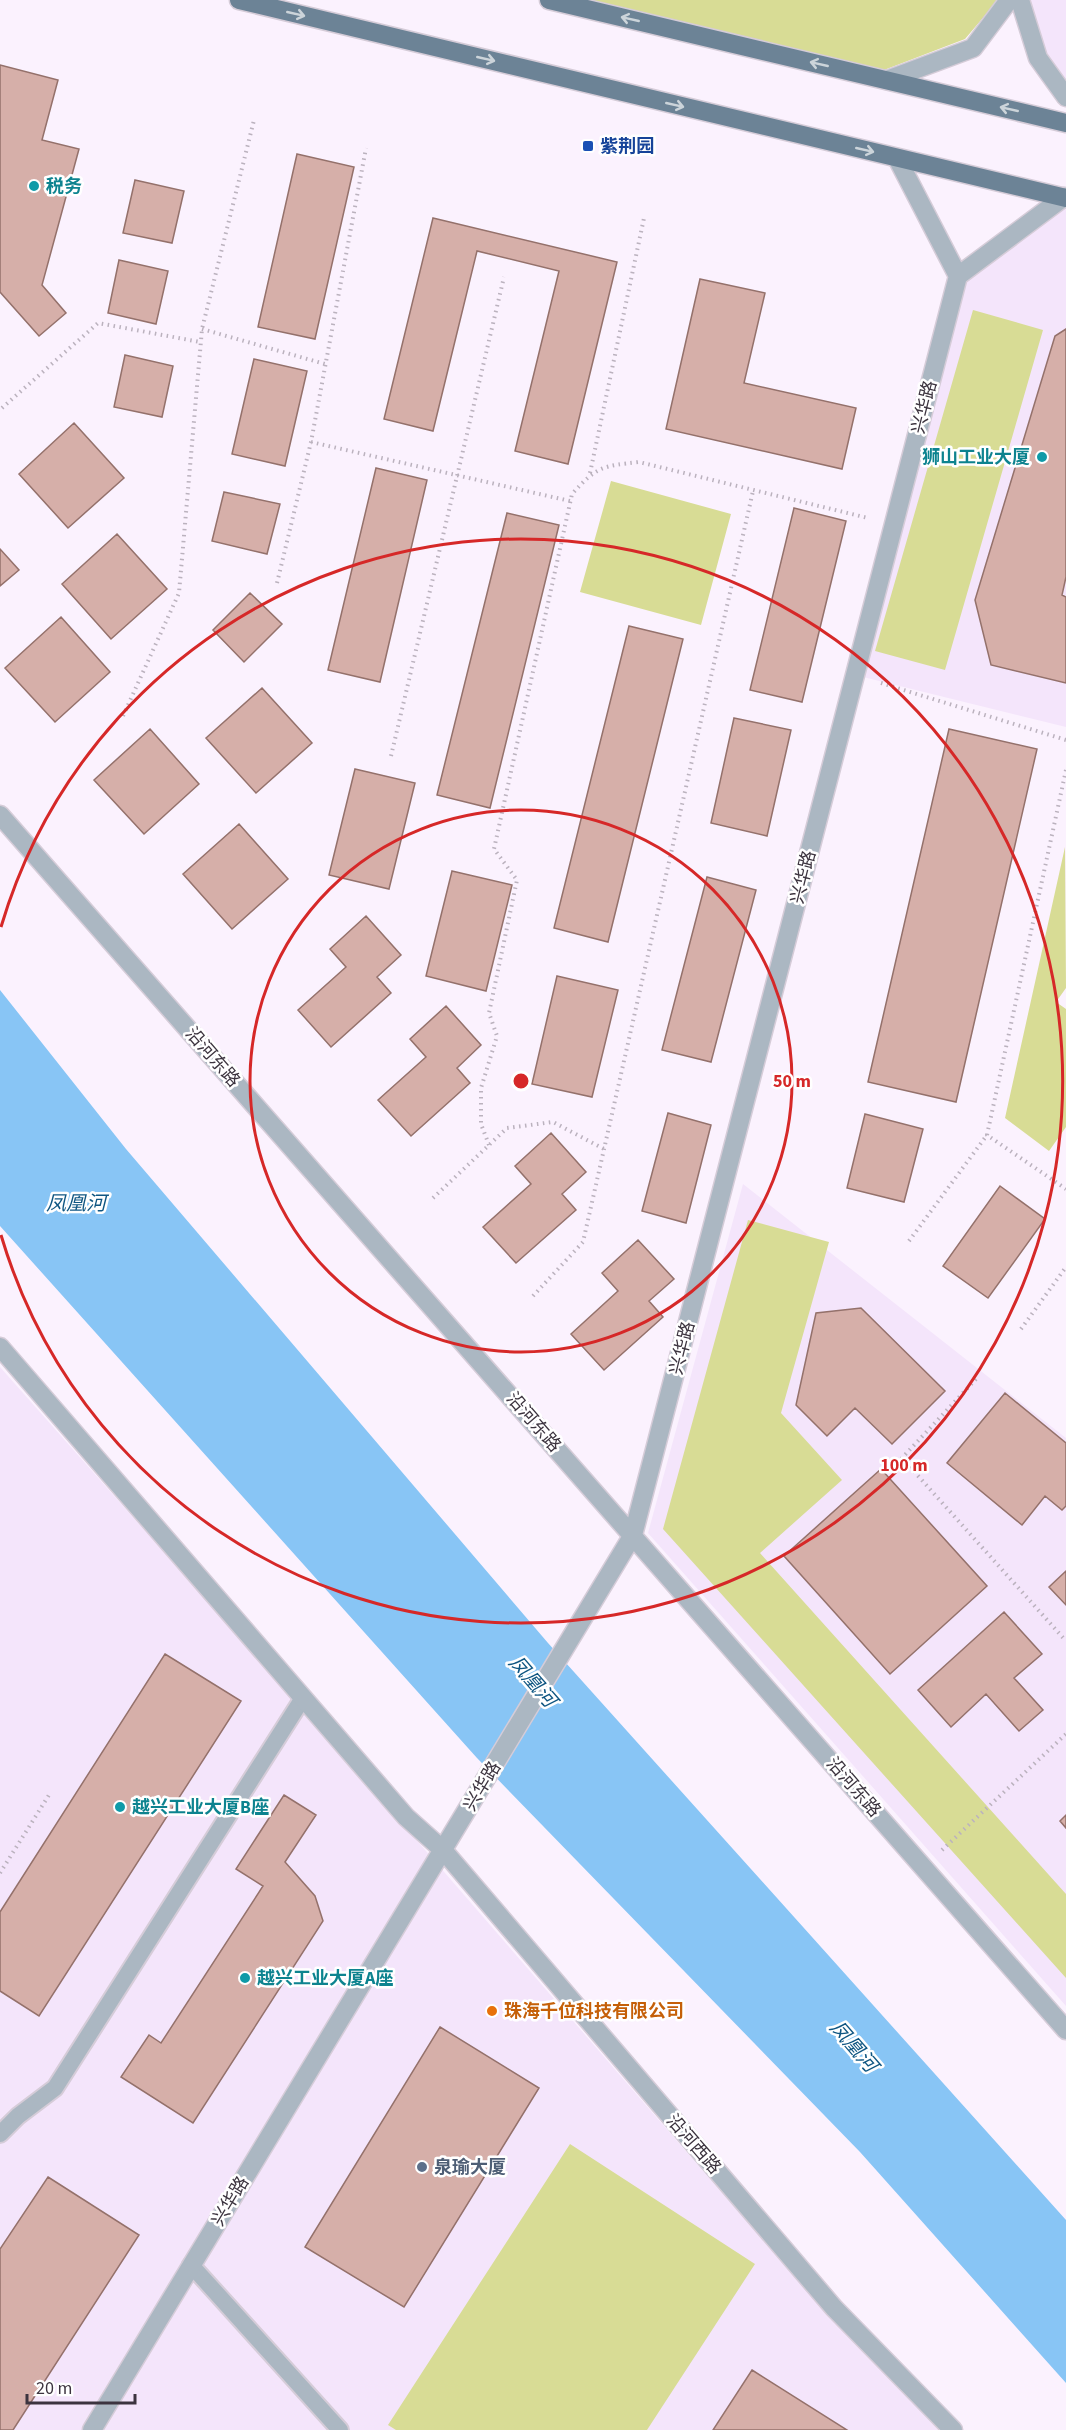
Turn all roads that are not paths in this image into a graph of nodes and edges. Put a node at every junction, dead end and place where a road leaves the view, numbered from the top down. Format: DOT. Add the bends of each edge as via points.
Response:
graph roads {
  1 [pos="239,0"];
  2 [pos="549,0"];
  3 [pos="1009,0"];
  4 [pos="1020,0"];
  5 [pos="887,80"];
  6 [pos="1066,97"];
  7 [pos="1066,123"];
  8 [pos="897,158"];
  9 [pos="1065,197"];
  10 [pos="958,276"];
  11 [pos="0,815"];
  12 [pos="0,1347"];
  13 [pos="633,1535"];
  14 [pos="303,1698"];
  15 [pos="443,1850"];
  16 [pos="1066,2030"];
  17 [pos="3,2124"];
  18 [pos="191,2265"];
  19 [pos="92,2430"];
  20 [pos="340,2430"];
  21 [pos="953,2430"];
  1 -- 8 [label="main road, one-way"];
  5 -- 2 [label="main road, one-way"];
  3 -- 5 [label="street" via="973,48"];
  4 -- 6 [label="street" via="1038,58"];
  7 -- 5 [label="main road, one-way"];
  8 -- 9 [label="main road"];
  8 -- 10 [label="street"];
  9 -- 10 [label="street"];
  10 -- 13 [label="street, 兴华路"];
  11 -- 13 [label="street, 沿河东路"];
  12 -- 14 [label="street, 沿河西路"];
  13 -- 15 [label="street, 兴华路"];
  13 -- 16 [label="street, 沿河东路"];
  14 -- 15 [label="street, 沿河西路" via="406,1817"];
  14 -- 17 [label="lane" via="55,2088"];
  15 -- 18 [label="street, 兴华路"];
  15 -- 21 [label="street, 沿河西路" via="834,2308"];
  18 -- 19 [label="street, 兴华路"];
  18 -- 20 [label="lane"];
}
